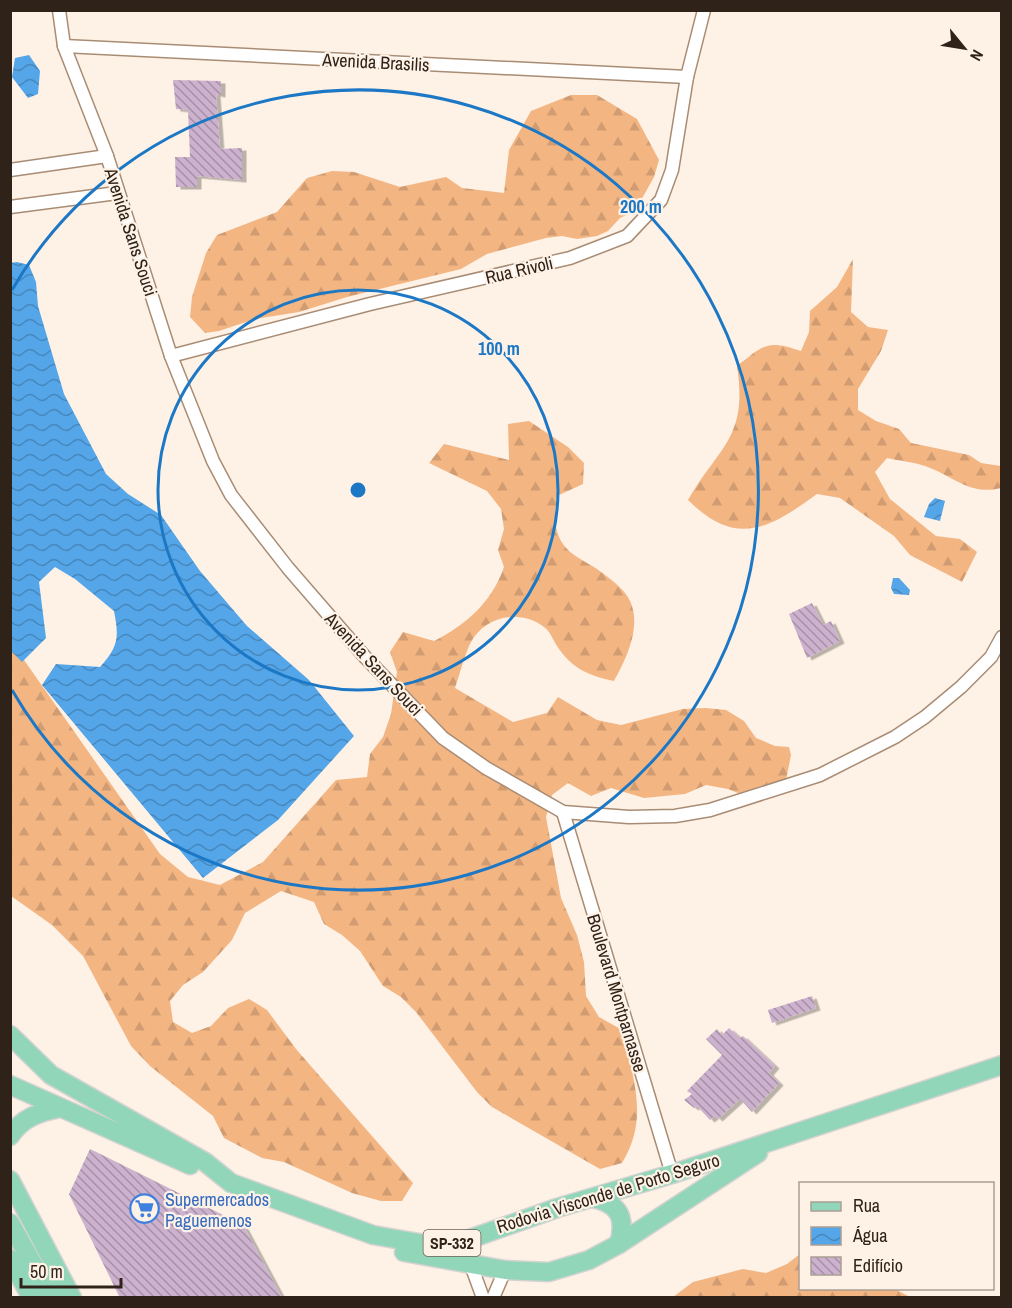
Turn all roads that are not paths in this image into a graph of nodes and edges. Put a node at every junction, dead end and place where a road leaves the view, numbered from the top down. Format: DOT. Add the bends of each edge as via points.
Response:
graph roads {
  1 [pos="58,10"];
  2 [pos="704,10"];
  3 [pos="64,46"];
  4 [pos="687,77"];
  5 [pos="106,156"];
  6 [pos="10,170"];
  7 [pos="117,193"];
  8 [pos="10,207"];
  9 [pos="171,356"];
  10 [pos="1002,637"];
  11 [pos="563,812"];
  12 [pos="10,1035"];
  13 [pos="1002,1065"];
  14 [pos="10,1085"];
  15 [pos="60,1108"];
  16 [pos="10,1136"];
  17 [pos="779,1139"];
  18 [pos="672,1174"];
  19 [pos="10,1180"];
  20 [pos="231,1183"];
  21 [pos="593,1198"];
  22 [pos="10,1223"];
  23 [pos="619,1245"];
  24 [pos="10,1259"];
  25 [pos="471,1265"];
  26 [pos="505,1270"];
  27 [pos="32,1298"];
  28 [pos="52,1298"];
  29 [pos="72,1298"];
  30 [pos="483,1298"];
  31 [pos="493,1298"];
  1 -- 3 [label="street, Avenida Sans Souci"];
  2 -- 4 [label="street, Rua Rivoli"];
  3 -- 4 [label="street, Avenida Brasilis"];
  3 -- 5 [label="street, Avenida Sans Souci"];
  4 -- 9 [label="street, Rua Rivoli" via="672,170 660,200 627,236 570,258 370,304"];
  5 -- 6 [label="street"];
  5 -- 7 [label="street, Avenida Sans Souci"];
  7 -- 8 [label="street"];
  7 -- 9 [label="street, Avenida Sans Souci"];
  9 -- 11 [label="street, Avenida Sans Souci" via="231,495 364,657 443,738 516,788"];
  10 -- 11 [label="street, Avenida Sans Souci" via="991,657 925,717 855,760 820,775 710,810 675,816"];
  11 -- 18 [label="street, Boulevard Montparnasse"];
  12 -- 20 [label="main road" via="51,1076 178,1146"];
  13 -- 17 [label="main road, Rodovia Visconde de Porto Seguro / SP-332"];
  14 -- 15 [label="main road, Rodovia Visconde de Porto Seguro / SP-332"];
  15 -- 16 [label="main road" via="28,1118"];
  15 -- 20 [label="main road, Rodovia Visconde de Porto Seguro / SP-332"];
  17 -- 18 [label="main road, Rodovia Visconde de Porto Seguro / SP-332"];
  17 -- 23 [label="main road, Rodovia Visconde de Porto Seguro / SP-332"];
  18 -- 21 [label="main road, Rodovia Visconde de Porto Seguro / SP-332"];
  19 -- 29 [label="main road"];
  20 -- 21 [label="main road, Rodovia Visconde de Porto Seguro / SP-332" via="374,1234 436,1246 464,1241"];
  20 -- 25 [label="main road, Rodovia Visconde de Porto Seguro / SP-332" via="375,1244"];
  21 -- 23 [label="main road" via="607,1201 616,1209 622,1223"];
  22 -- 28 [label="main road"];
  23 -- 26 [label="main road, Rodovia Visconde de Porto Seguro / SP-332" via="589,1260 549,1272"];
  24 -- 27 [label="main road"];
  25 -- 26 [label="main road, Rodovia Visconde de Porto Seguro / SP-332"];
  25 -- 30 [label="street"];
  26 -- 31 [label="street"];
}
